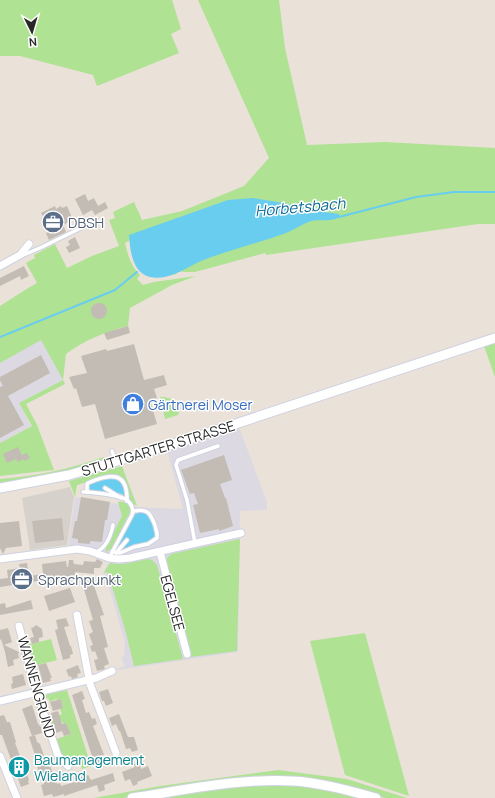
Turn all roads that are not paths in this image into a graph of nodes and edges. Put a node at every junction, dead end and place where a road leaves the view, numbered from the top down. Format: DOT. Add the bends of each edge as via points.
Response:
graph roads {
  1 [pos="81,228"];
  2 [pos="29,244"];
  3 [pos="14,259"];
  4 [pos="0,266"];
  5 [pos="495,338"];
  6 [pos="218,446"];
  7 [pos="112,451"];
  8 [pos="115,462"];
  9 [pos="0,488"];
  10 [pos="104,488"];
  11 [pos="122,498"];
  12 [pos="127,501"];
  13 [pos="134,511"];
  14 [pos="113,525"];
  15 [pos="241,533"];
  16 [pos="127,540"];
  17 [pos="195,543"];
  18 [pos="96,552"];
  19 [pos="160,552"];
  20 [pos="113,554"];
  21 [pos="0,559"];
  22 [pos="77,615"];
  23 [pos="19,626"];
  24 [pos="187,654"];
  25 [pos="112,671"];
  26 [pos="89,679"];
  27 [pos="37,692"];
  28 [pos="0,701"];
  29 [pos="116,753"];
  30 [pos="0,756"];
  31 [pos="68,766"];
  32 [pos="17,798"];
  33 [pos="132,798"];
  34 [pos="376,798"];
  1 -- 3 [label="lane"];
  2 -- 3 [label="street" via="24,252"];
  3 -- 4 [label="street"];
  5 -- 8 [label="street, STUTTGARTER STRASSE"];
  6 -- 17 [label="lane" via="181,458 176,465 187,500"];
  7 -- 8 [label="lane"];
  8 -- 9 [label="street, STUTTGARTER STRASSE" via="69,475"];
  10 -- 11 [label="lane"];
  11 -- 12 [label="lane"];
  11 -- 12 [label="lane" via="85,492 88,483 107,477 118,477 125,484"];
  12 -- 13 [label="lane"];
  13 -- 20 [label="lane"];
  13 -- 20 [label="lane" via="147,511 151,515 157,538 148,544"];
  14 -- 18 [label="lane" via="102,550"];
  15 -- 17 [label="street"];
  16 -- 20 [label="lane"];
  17 -- 19 [label="street"];
  18 -- 20 [label="street"];
  18 -- 21 [label="street" via="77,549"];
  19 -- 20 [label="street" via="118,559"];
  19 -- 24 [label="street, EGELSEE"];
  22 -- 26 [label="street"];
  23 -- 27 [label="street, WANNENGRUND"];
  25 -- 26 [label="street"];
  26 -- 27 [label="street"];
  26 -- 29 [label="street"];
  27 -- 28 [label="street"];
  27 -- 31 [label="street, WANNENGRUND" via="58,756"];
  30 -- 32 [label="street"];
  33 -- 34 [label="street" via="265,780 328,786"];
}
